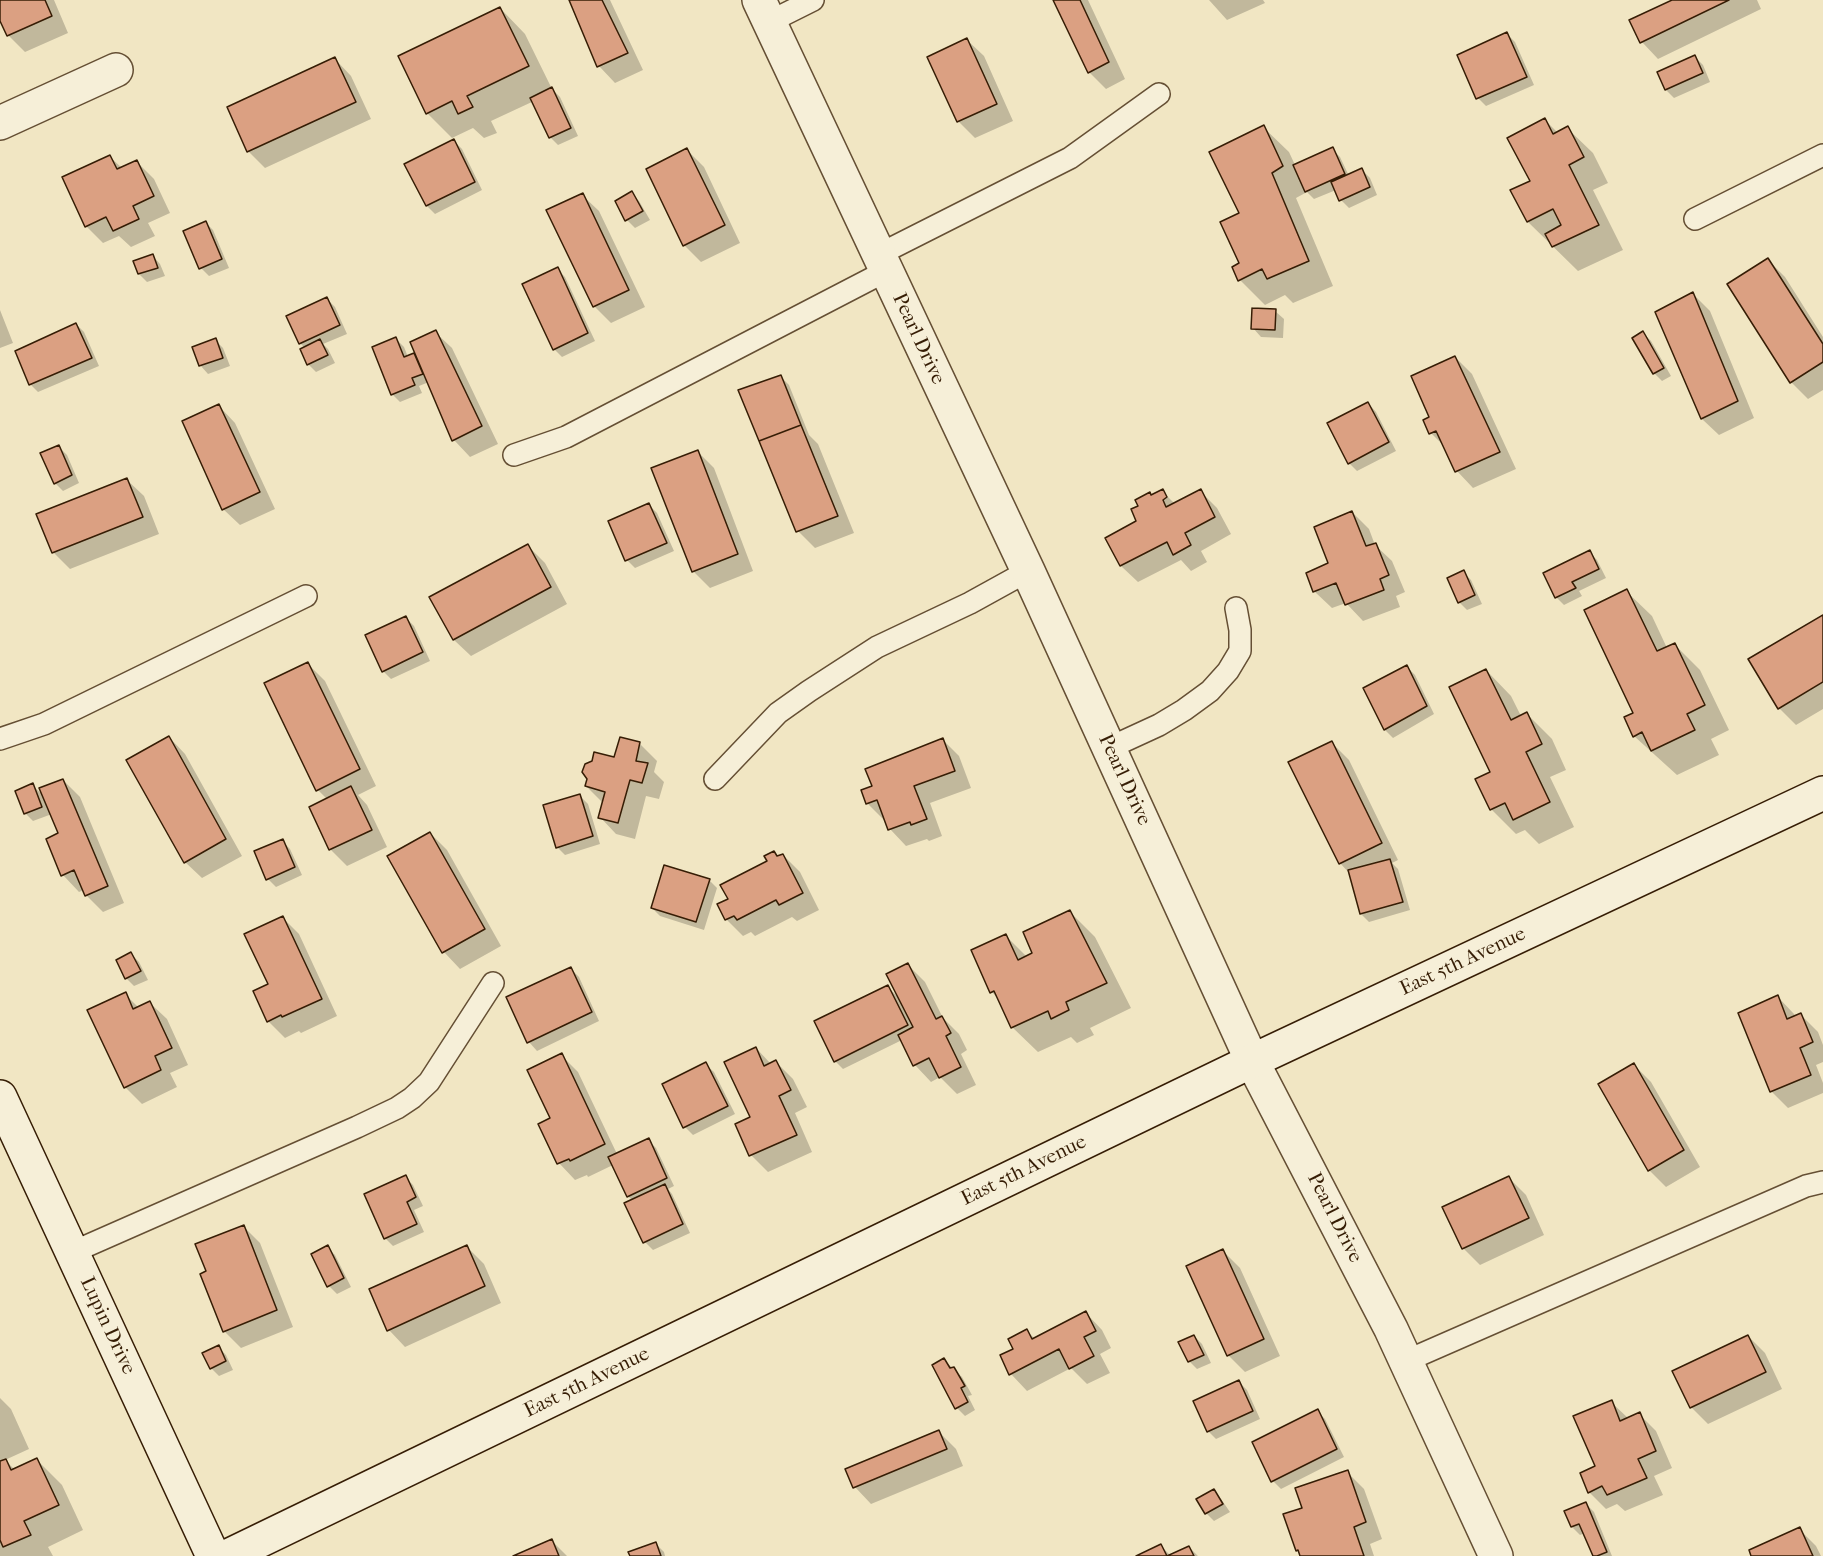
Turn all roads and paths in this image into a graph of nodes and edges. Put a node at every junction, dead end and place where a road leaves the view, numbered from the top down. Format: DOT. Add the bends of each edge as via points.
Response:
graph roads {
  1 [pos="813,0"];
  2 [pos="764,11"];
  3 [pos="116,70"];
  4 [pos="1159,94"];
  5 [pos="0,123"];
  6 [pos="1823,155"];
  7 [pos="1695,219"];
  8 [pos="882,263"];
  9 [pos="514,455"];
  10 [pos="1028,571"];
  11 [pos="306,596"];
  12 [pos="1236,608"];
  13 [pos="0,739"];
  14 [pos="1109,748"];
  15 [pos="715,779"];
  16 [pos="1823,793"];
  17 [pos="493,983"];
  18 [pos="1252,1061"];
  19 [pos="0,1097"];
  20 [pos="1823,1182"];
  21 [pos="73,1252"];
  22 [pos="1406,1362"];
  23 [pos="213,1556"];
  24 [pos="228,1556"];
  25 [pos="1496,1556"];
  1 -- 2 [label="lane"];
  2 -- 8 [label="street, Pearl Drive"];
  3 -- 5 [label="street"];
  4 -- 8 [label="lane" via="1070,158"];
  6 -- 7 [label="lane"];
  8 -- 9 [label="lane" via="566,437"];
  8 -- 10 [label="street, Pearl Drive"];
  10 -- 14 [label="street, Pearl Drive"];
  10 -- 15 [label="lane" via="877,647 808,691 778,713"];
  11 -- 13 [label="lane" via="44,724"];
  12 -- 14 [label="lane" via="1240,651 1210,691 1159,725"];
  14 -- 18 [label="street, Pearl Drive"];
  16 -- 18 [label="street, East 5th Avenue"];
  17 -- 21 [label="lane" via="429,1082 404,1103"];
  18 -- 22 [label="street, Pearl Drive"];
  18 -- 24 [label="street, East 5th Avenue"];
  19 -- 21 [label="street, Lupin Drive"];
  20 -- 22 [label="lane" via="1806,1186"];
  21 -- 23 [label="street, Lupin Drive"];
  22 -- 25 [label="street, Pearl Drive"];
}
